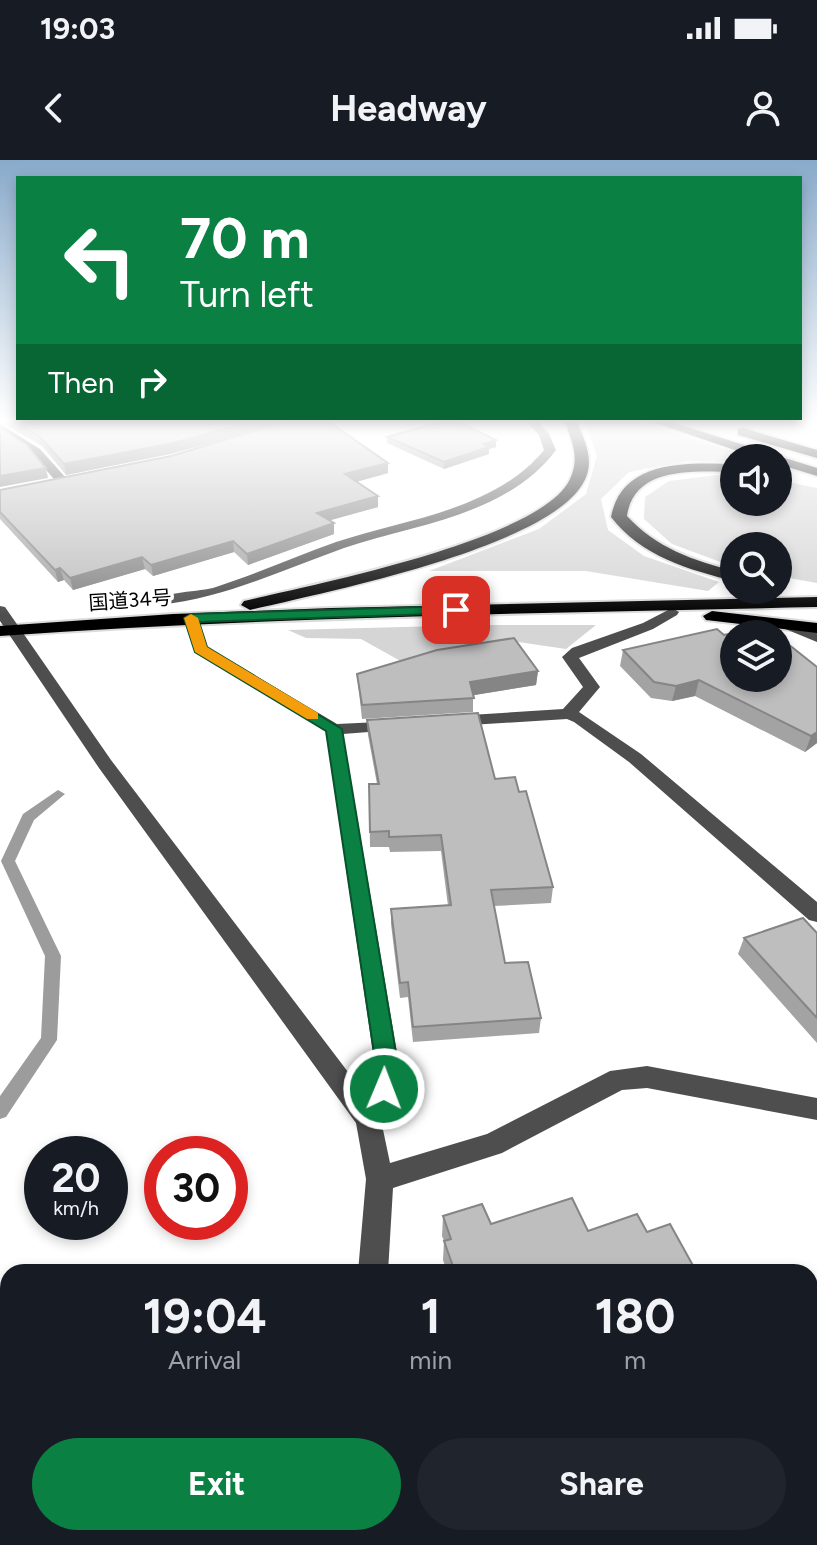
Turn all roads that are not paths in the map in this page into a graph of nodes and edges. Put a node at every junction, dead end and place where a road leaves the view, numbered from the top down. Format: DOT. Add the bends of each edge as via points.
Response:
graph roads {
  1 [pos="506,487"];
  2 [pos="570,487"];
  3 [pos="630,487"];
  4 [pos="720,572"];
  5 [pos="792,587"];
  6 [pos="817,591"];
  7 [pos="159,601"];
  8 [pos="817,602"];
  9 [pos="550,609"];
  10 [pos="0,610"];
  11 [pos="680,612"];
  12 [pos="817,617"];
  13 [pos="182,618"];
  14 [pos="746,620"];
  15 [pos="792,625"];
  16 [pos="792,627"];
  17 [pos="817,628"];
  18 [pos="7,631"];
  19 [pos="817,637"];
  20 [pos="568,714"];
  21 [pos="334,729"];
  22 [pos="817,914"];
  23 [pos="817,1109"];
  24 [pos="368,1120"];
  25 [pos="380,1179"];
  26 [pos="374,1264"];
  1 -- 7 [label="street" via="431,521 346,543 206,595"];
  2 -- 13 [label="highway" via="548,511 522,526 443,555"];
  3 -- 4 [label="highway" via="623,494 619,517 645,541"];
  5 -- 6 [label="highway"];
  8 -- 9 [label="highway, 国道34号"];
  9 -- 11 [label="highway, 国道34号"];
  9 -- 13 [label="highway, 国道34号"];
  10 -- 18 [label="street"];
  11 -- 12 [label="highway, 国道34号"];
  11 -- 14 [label="highway"];
  11 -- 20 [label="street" via="570,657 592,687"];
  13 -- 18 [label="highway, 国道34号"];
  13 -- 21 [label="street" via="200,649"];
  15 -- 17 [label="highway"];
  16 -- 19 [label="street"];
  18 -- 24 [label="street"];
  20 -- 21 [label="street"];
  20 -- 22 [label="street" via="635,758"];
  21 -- 24 [label="street" via="385,1053 384,1089"];
  23 -- 25 [label="street" via="647,1077 619,1079 493,1144"];
  24 -- 25 [label="street"];
  25 -- 26 [label="street"];
}
